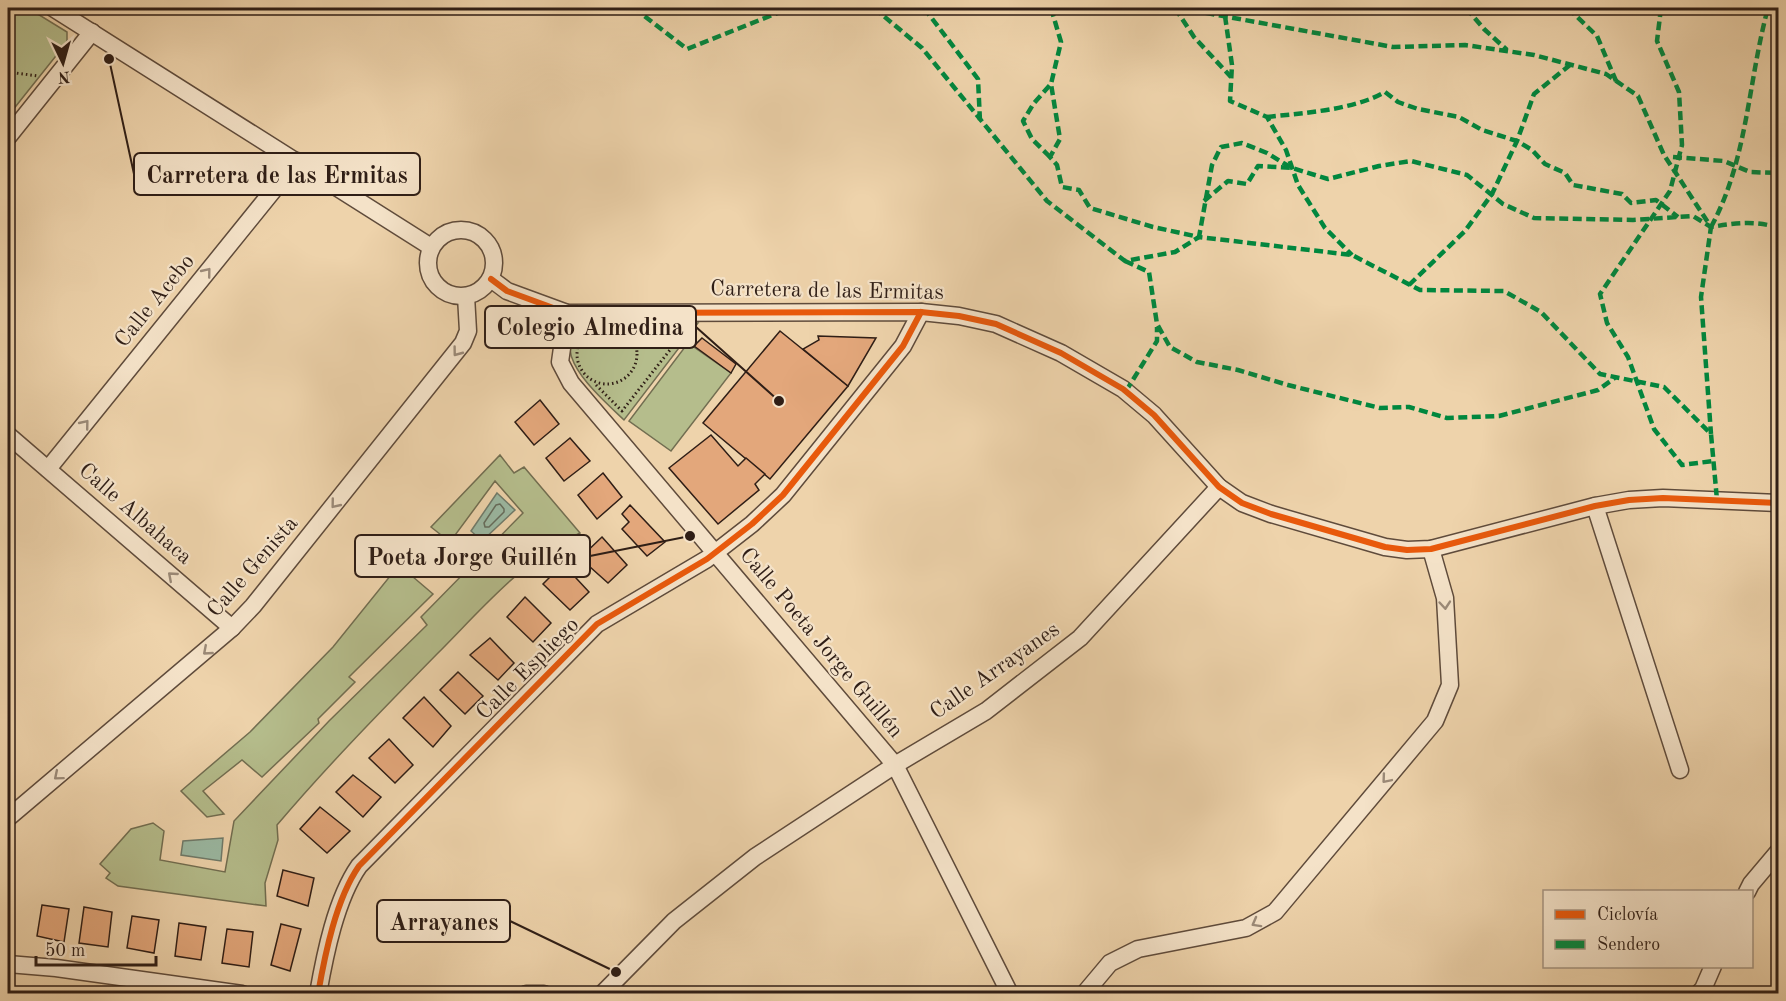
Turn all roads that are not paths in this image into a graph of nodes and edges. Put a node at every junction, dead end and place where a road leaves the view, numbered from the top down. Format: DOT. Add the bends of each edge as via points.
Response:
graph roads {
  1 [pos="53,8"];
  2 [pos="92,32"];
  3 [pos="8,137"];
  4 [pos="297,161"];
  5 [pos="431,247"];
  6 [pos="491,279"];
  7 [pos="466,296"];
  8 [pos="921,312"];
  9 [pos="567,313"];
  10 [pos="8,435"];
  11 [pos="48,469"];
  12 [pos="1219,487"];
  13 [pos="1779,503"];
  14 [pos="1594,506"];
  15 [pos="1431,549"];
  16 [pos="715,553"];
  17 [pos="232,628"];
  18 [pos="895,765"];
  19 [pos="1680,770"];
  20 [pos="8,818"];
  21 [pos="1779,852"];
  22 [pos="1748,890"];
  23 [pos="8,964"];
  24 [pos="1712,968"];
  25 [pos="242,993"];
  26 [pos="318,993"];
  27 [pos="526,993"];
  28 [pos="544,993"];
  29 [pos="602,993"];
  30 [pos="1010,993"];
  31 [pos="1084,993"];
  32 [pos="1698,993"];
  1 -- 2 [label="street"];
  2 -- 3 [label="street"];
  2 -- 4 [label="street"];
  4 -- 5 [label="street"];
  11 -- 4 [label="street, Calle Acebo, one-way"];
  5 -- 6 [label="street" via="457,230 477,234 491,249"];
  5 -- 7 [label="street" via="431,278 446,293"];
  6 -- 7 [label="street" via="476,293"];
  6 -- 9 [label="street, Carretera de las Ermitas" via="507,291"];
  7 -- 17 [label="street, Calle Genista, one-way" via="468,331 463,343"];
  8 -- 9 [label="street, Carretera de las Ermitas"];
  8 -- 12 [label="street, Carretera de las Ermitas" via="996,324 1061,353 1123,389 1154,416"];
  8 -- 16 [label="street, Calle Espliego" via="903,346 807,468 752,524"];
  9 -- 16 [label="street, Calle Poeta Jorge Guillén" via="560,362 571,383"];
  10 -- 11 [label="street, Calle Albahaca"];
  17 -- 11 [label="street, Calle Albahaca, one-way"];
  12 -- 15 [label="street, Carretera de las Ermitas" via="1242,502 1293,521 1384,547"];
  12 -- 18 [label="street, Calle Arrayanes" via="1080,638 986,711"];
  13 -- 14 [label="street, Carretera de las Ermitas" via="1663,498"];
  14 -- 15 [label="street, Carretera de las Ermitas"];
  14 -- 19 [label="street"];
  15 -- 31 [label="street, one-way" via="1444,598 1450,685 1435,721 1275,912 1246,928 1138,949 1110,963"];
  16 -- 18 [label="street, Calle Poeta Jorge Guillén"];
  16 -- 26 [label="street, Calle Espliego" via="597,624 359,866 342,898"];
  17 -- 20 [label="street, Calle Genista, one-way"];
  18 -- 29 [label="street, Calle Arrayanes" via="755,857 674,921"];
  18 -- 30 [label="street, Calle Poeta Jorge Guillén"];
  21 -- 22 [label="street"];
  23 -- 25 [label="street"];
  24 -- 32 [label="street"];
  27 -- 28 [label="street"];
}
